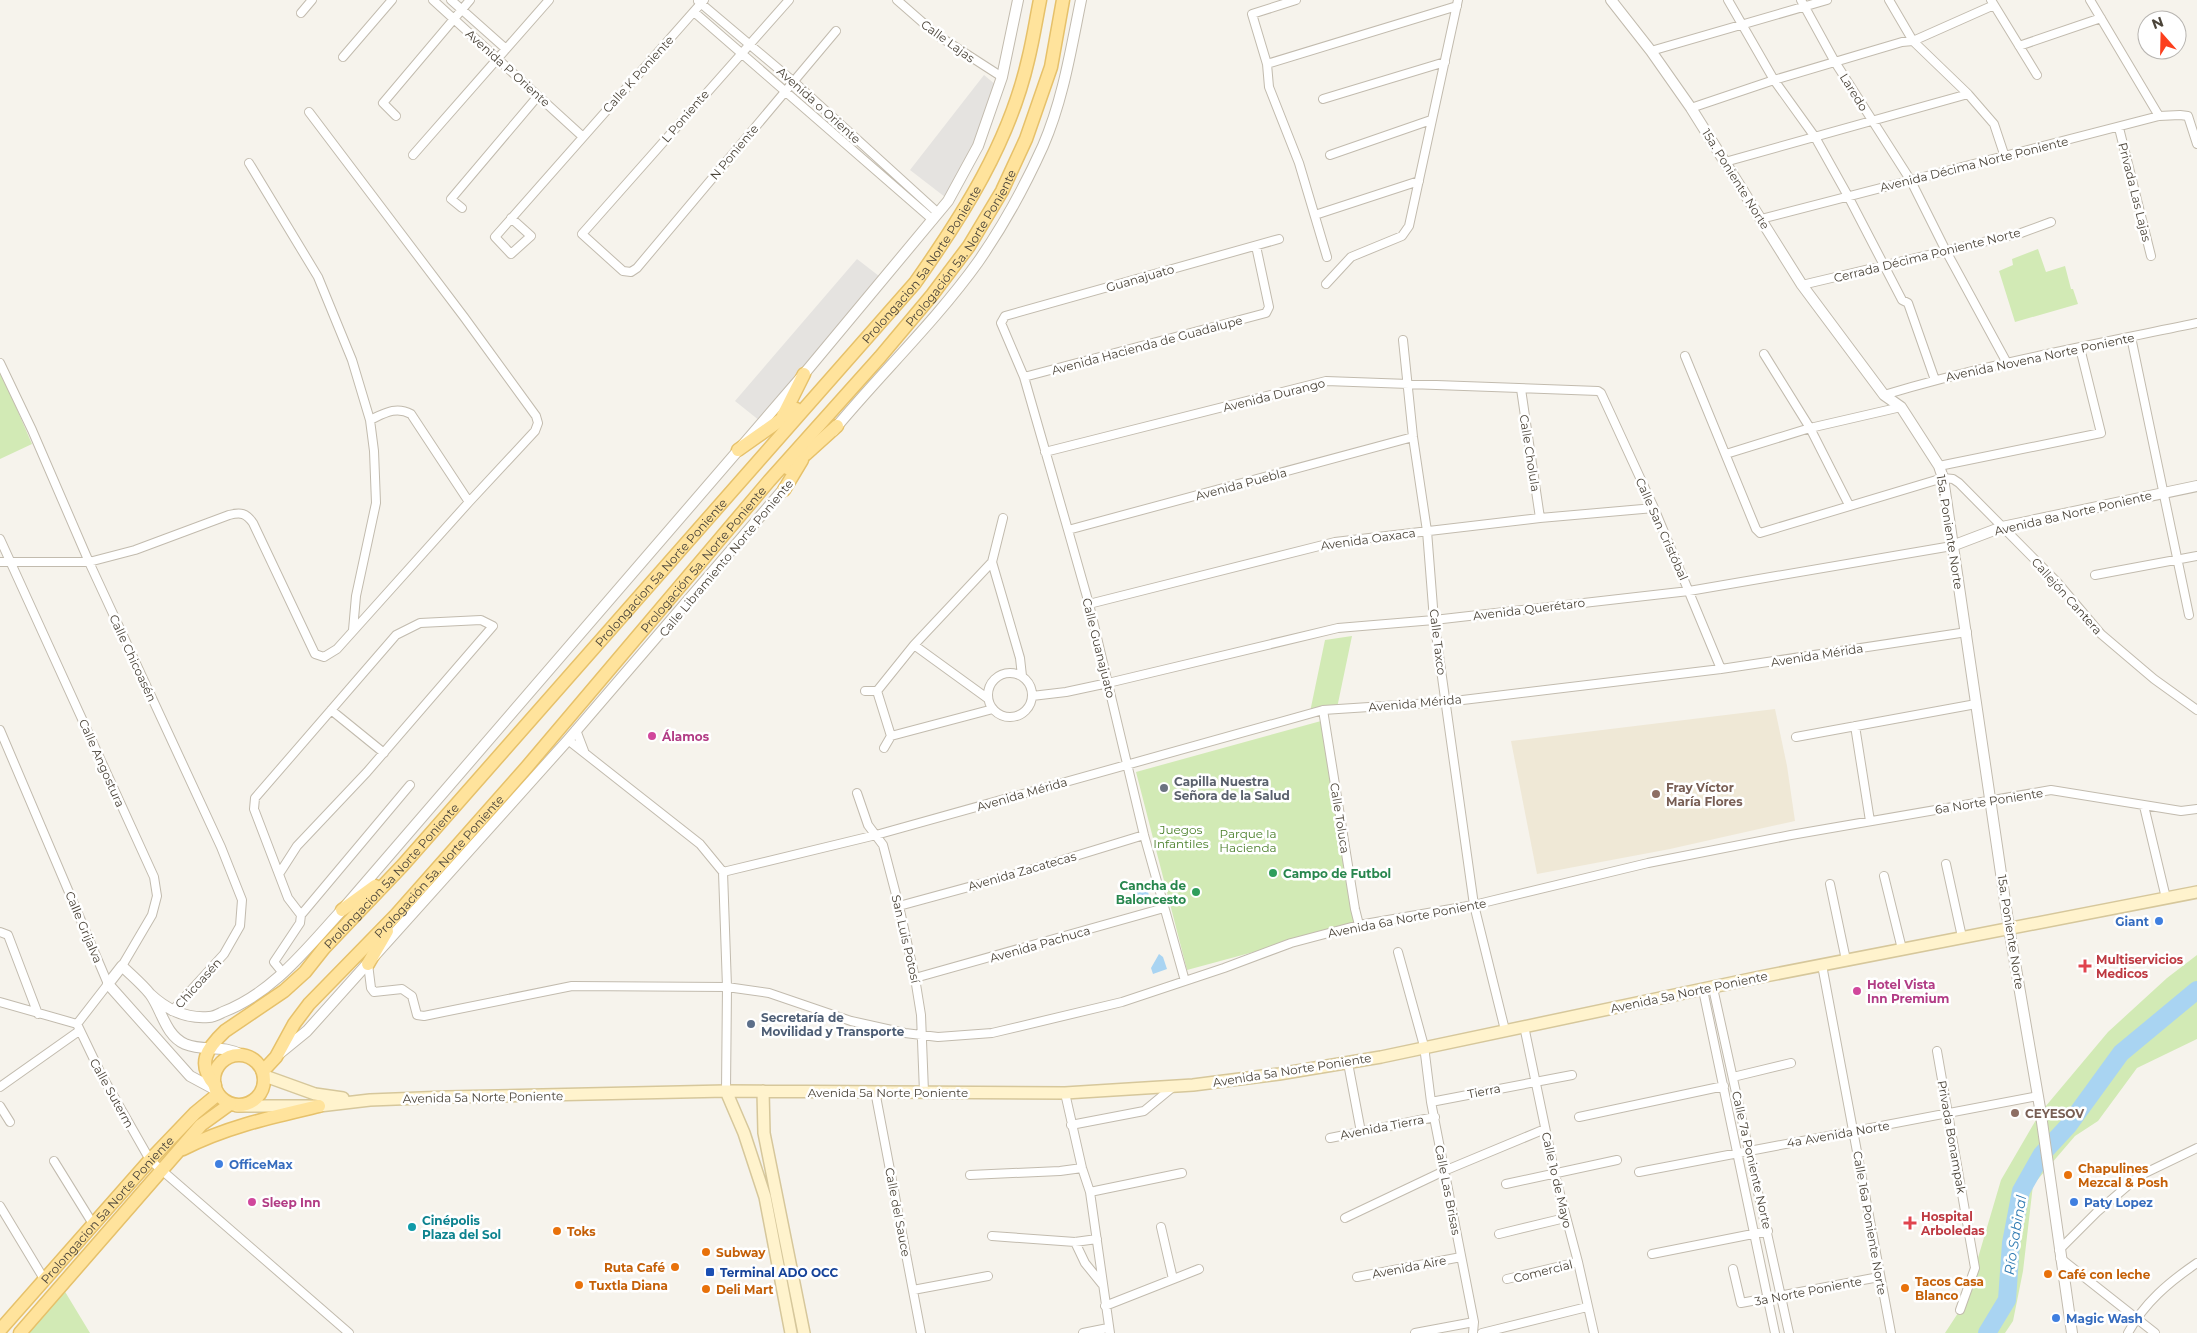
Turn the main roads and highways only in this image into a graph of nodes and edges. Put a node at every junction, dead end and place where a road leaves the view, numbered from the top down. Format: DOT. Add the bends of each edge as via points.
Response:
graph roads {
  1 [pos="1040,0"];
  2 [pos="1063,0"];
  3 [pos="804,374"];
  4 [pos="814,396"];
  5 [pos="825,417"];
  6 [pos="782,419"];
  7 [pos="837,426"];
  8 [pos="738,450"];
  9 [pos="765,452"];
  10 [pos="806,454"];
  11 [pos="769,481"];
  12 [pos="784,490"];
  13 [pos="403,865"];
  14 [pos="2197,892"];
  15 [pos="342,910"];
  16 [pos="396,915"];
  17 [pos="368,964"];
  18 [pos="264,1073"];
  19 [pos="216,1090"];
  20 [pos="726,1091"];
  21 [pos="763,1091"];
  22 [pos="370,1100"];
  23 [pos="234,1105"];
  24 [pos="319,1106"];
  25 [pos="176,1153"];
  26 [pos="0,1330"];
  27 [pos="20,1333"];
  28 [pos="791,1333"];
  29 [pos="804,1333"];
  1 -- 4 [label="main road, Prolongacion 5a Norte Poniente" via="1028,61 1006,129 985,176 915,283"];
  2 -- 5 [label="main road, Prologación 5a. Norte Poniente" via="1050,67 1026,139 1002,191 968,246 932,295"];
  3 -- 6 [label="main road"];
  4 -- 6 [label="main road"];
  4 -- 9 [label="main road, Prolongacion 5a Norte Poniente"];
  5 -- 10 [label="main road"];
  5 -- 11 [label="main road, Prologación 5a. Norte Poniente"];
  6 -- 8 [label="main road"];
  6 -- 9 [label="main road"];
  7 -- 10 [label="main road"];
  9 -- 13 [label="main road, Prolongacion 5a Norte Poniente"];
  10 -- 11 [label="main road"];
  10 -- 12 [label="main road"];
  11 -- 16 [label="main road, Prologación 5a. Norte Poniente" via="526,768"];
  13 -- 15 [label="main road"];
  13 -- 19 [label="main road, Prolongacion 5a Norte Poniente" via="305,972 284,991 226,1031 211,1048 204,1067"];
  14 -- 21 [label="main road, Avenida 5a Norte Poniente" via="1846,960 1348,1063 1279,1074 1173,1087 1065,1093"];
  16 -- 17 [label="main road"];
  16 -- 18 [label="main road, Prologación 5a. Norte Poniente" via="309,1004"];
  18 -- 19 [label="main road" via="255,1060 235,1056 223,1061 216,1072"];
  18 -- 22 [label="main road, Avenida 5a Norte Poniente" via="315,1094"];
  18 -- 23 [label="main road" via="264,1087 258,1097 249,1104"];
  19 -- 23 [label="main road"];
  19 -- 26 [label="main road, Prolongacion 5a Norte Poniente" via="92,1224"];
  20 -- 21 [label="main road, Avenida 5a Norte Poniente"];
  20 -- 22 [label="main road, Avenida 5a Norte Poniente"];
  20 -- 28 [label="main road" via="765,1197"];
  21 -- 29 [label="main road" via="764,1133"];
  22 -- 24 [label="main road, Avenida 5a Norte Poniente"];
  23 -- 24 [label="main road, Avenida 5a Norte Poniente"];
  23 -- 25 [label="main road, Prolongacion 5a Norte Poniente" via="201,1125"];
  24 -- 25 [label="main road" via="261,1118 210,1135"];
  25 -- 27 [label="main road, Prolongacion 5a Norte Poniente"];
}
